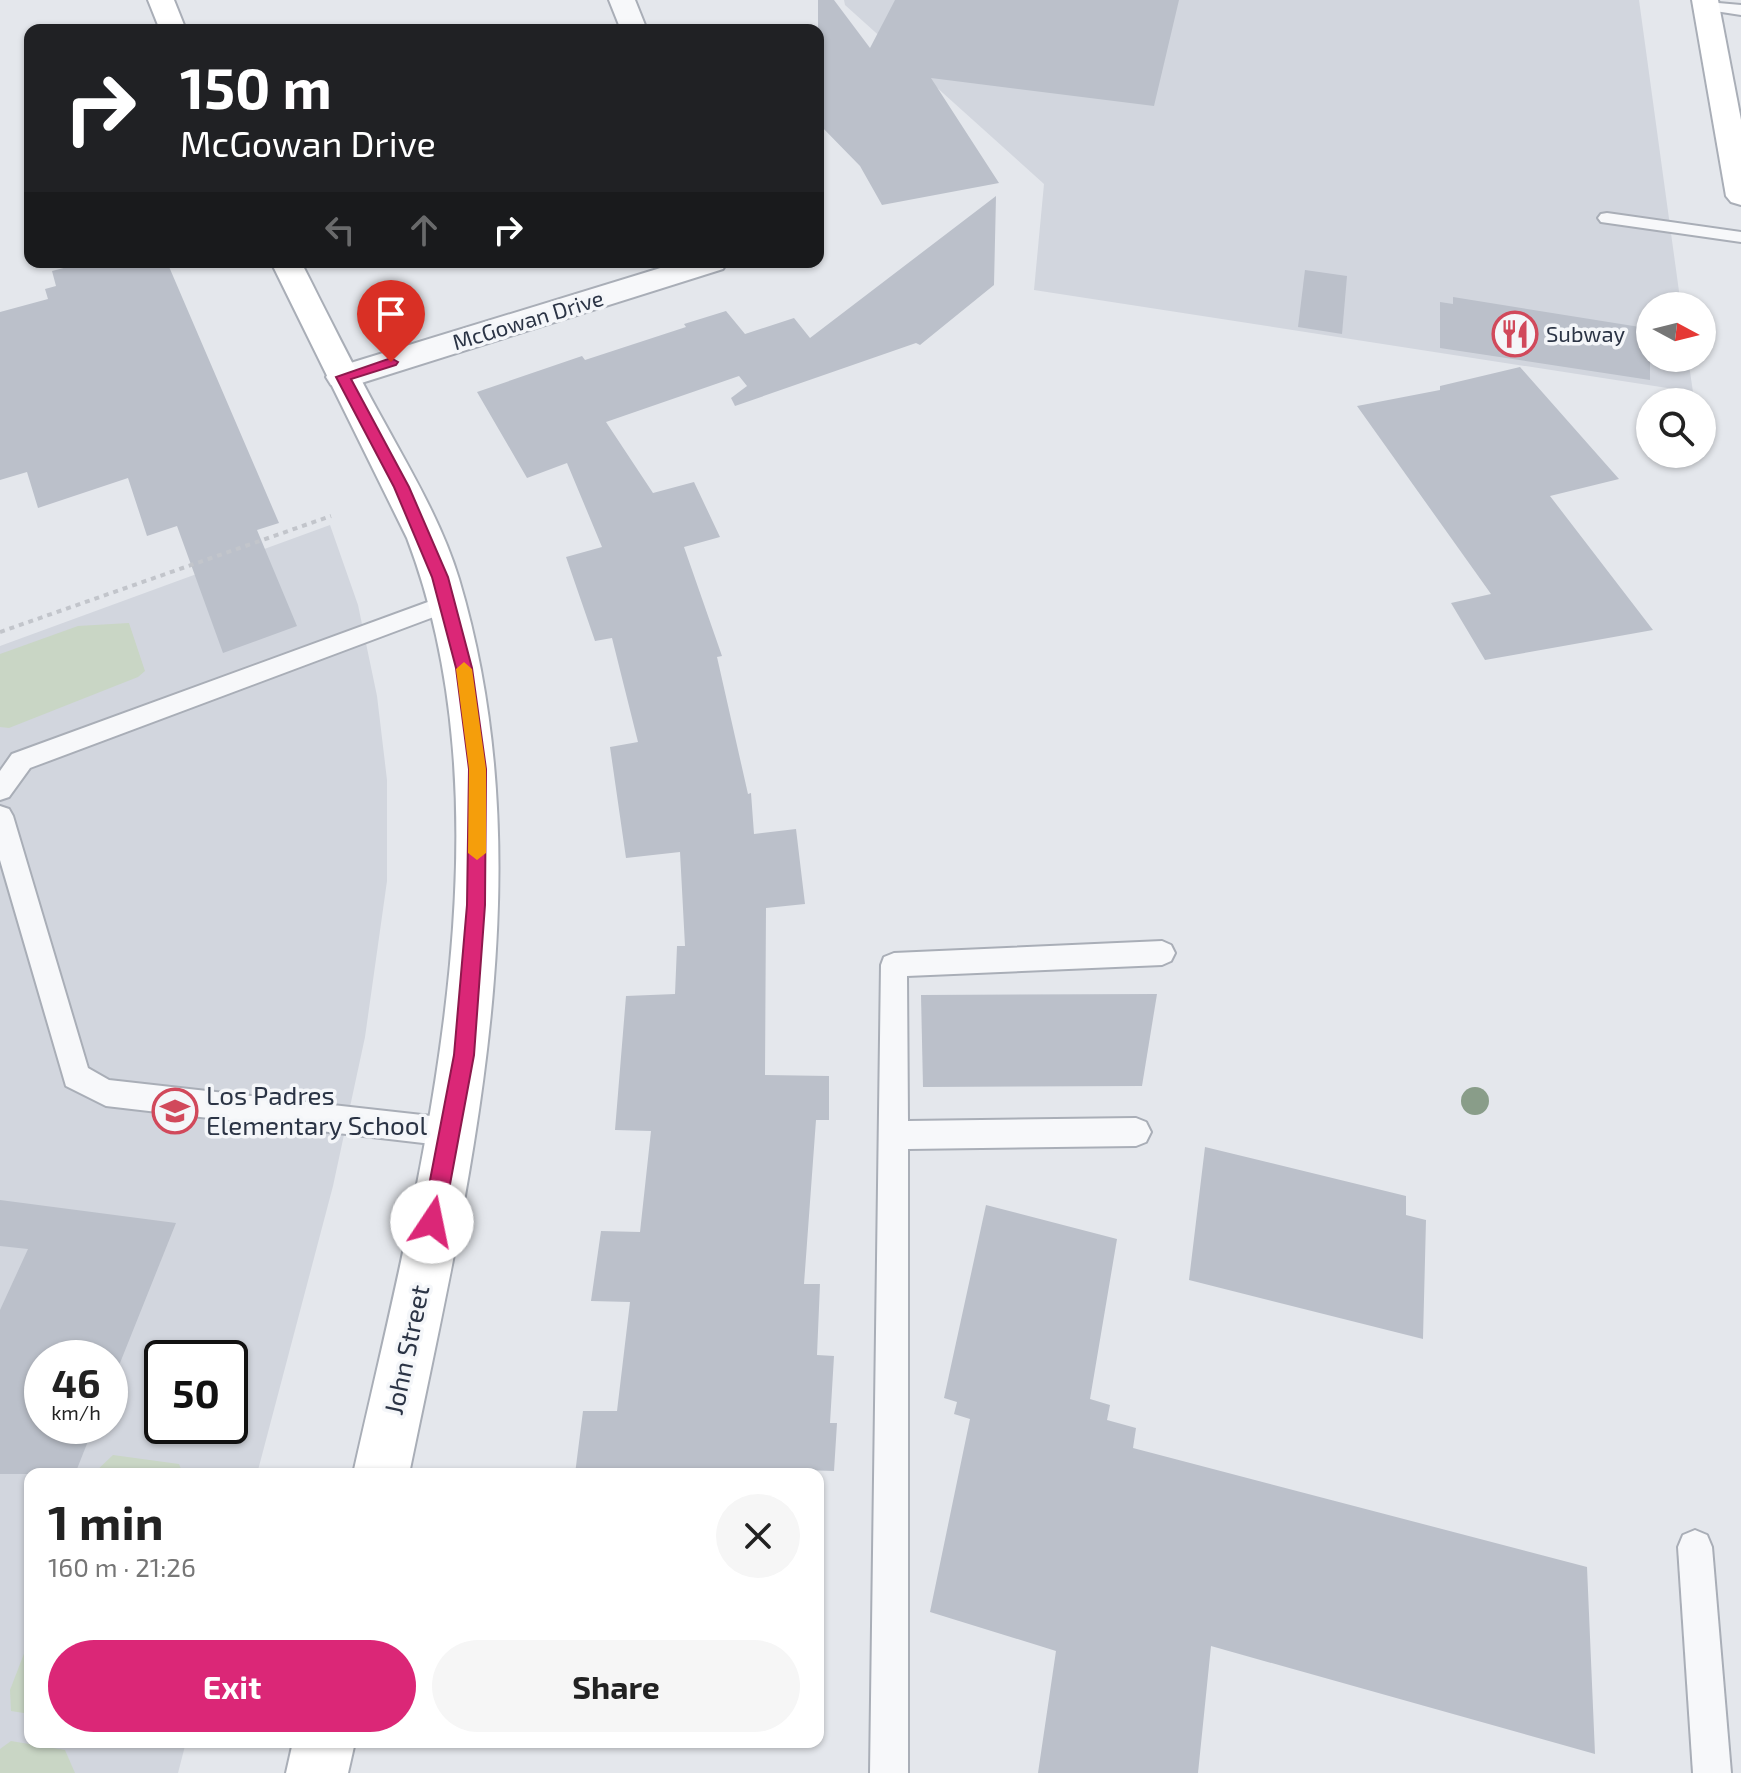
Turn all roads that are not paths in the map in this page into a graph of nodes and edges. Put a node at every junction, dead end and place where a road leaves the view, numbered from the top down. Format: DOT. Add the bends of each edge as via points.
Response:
graph roads {
  1 [pos="161,0"];
  2 [pos="622,0"];
  3 [pos="1706,3"];
  4 [pos="1741,10"];
  5 [pos="171,24"];
  6 [pos="632,24"];
  7 [pos="1733,98"];
  8 [pos="1741,196"];
  9 [pos="1607,218"];
  10 [pos="1741,237"];
  11 [pos="289,268"];
  12 [pos="693,268"];
  13 [pos="343,377"];
  14 [pos="447,603"];
  15 [pos="0,790"];
  16 [pos="0,816"];
  17 [pos="1162,953"];
  18 [pos="449,1132"];
  19 [pos="1136,1132"];
  20 [pos="893,1135"];
  21 [pos="382,1468"];
  22 [pos="1695,1547"];
  23 [pos="323,1748"];
  24 [pos="317,1773"];
  25 [pos="889,1773"];
  26 [pos="1712,1773"];
  1 -- 5 [label="main road"];
  2 -- 6 [label="street"];
  3 -- 4 [label="lane"];
  3 -- 7 [label="main road"];
  7 -- 8 [label="main road"];
  9 -- 10 [label="lane"];
  11 -- 13 [label="main road, John Street"];
  12 -- 13 [label="street, McGowan Drive"];
  13 -- 14 [label="main road, John Street" via="402,487"];
  14 -- 15 [label="lane" via="21,761"];
  14 -- 18 [label="main road, John Street" via="464,668 477,769 476,905 464,1055"];
  16 -- 18 [label="lane" via="76,1077 106,1093"];
  17 -- 20 [label="lane" via="894,965"];
  18 -- 21 [label="main road, John Street"];
  19 -- 20 [label="lane"];
  20 -- 25 [label="lane"];
  22 -- 26 [label="lane"];
  23 -- 24 [label="main road"];
}
